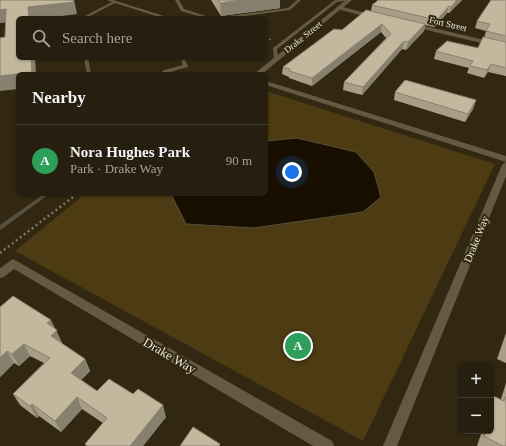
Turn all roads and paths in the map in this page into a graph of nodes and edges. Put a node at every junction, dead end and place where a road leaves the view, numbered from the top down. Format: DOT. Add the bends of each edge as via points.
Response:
graph roads {
  1 [pos="109,0"];
  2 [pos="177,0"];
  3 [pos="299,0"];
  4 [pos="349,0"];
  5 [pos="115,2"];
  6 [pos="339,8"];
  7 [pos="86,16"];
  8 [pos="163,16"];
  9 [pos="202,16"];
  10 [pos="236,16"];
  11 [pos="384,19"];
  12 [pos="407,24"];
  13 [pos="506,47"];
  14 [pos="276,59"];
  15 [pos="86,60"];
  16 [pos="183,60"];
  17 [pos="89,72"];
  18 [pos="164,72"];
  19 [pos="260,72"];
  20 [pos="268,84"];
  21 [pos="506,159"];
  22 [pos="506,165"];
  23 [pos="75,196"];
  24 [pos="0,253"];
  25 [pos="0,274"];
  26 [pos="327,446"];
  27 [pos="390,446"];
  1 -- 5 [label="lane"];
  2 -- 9 [label="lane" via="182,10"];
  3 -- 10 [label="lane" via="289,9"];
  4 -- 6 [label="street, Drake Street"];
  4 -- 14 [label="lane" via="336,1 275,49"];
  5 -- 7 [label="lane"];
  5 -- 8 [label="lane"];
  6 -- 11 [label="street"];
  6 -- 14 [label="street, Drake Street"];
  12 -- 13 [label="street, Fort Street"];
  14 -- 19 [label="street, Drake Street"];
  15 -- 17 [label="lane"];
  16 -- 18 [label="lane" via="186,66"];
  20 -- 21 [label="street"];
  22 -- 27 [label="street, Drake Way"];
  23 -- 24 [label="path"];
  25 -- 26 [label="street, Drake Way" via="13,264"];
}
